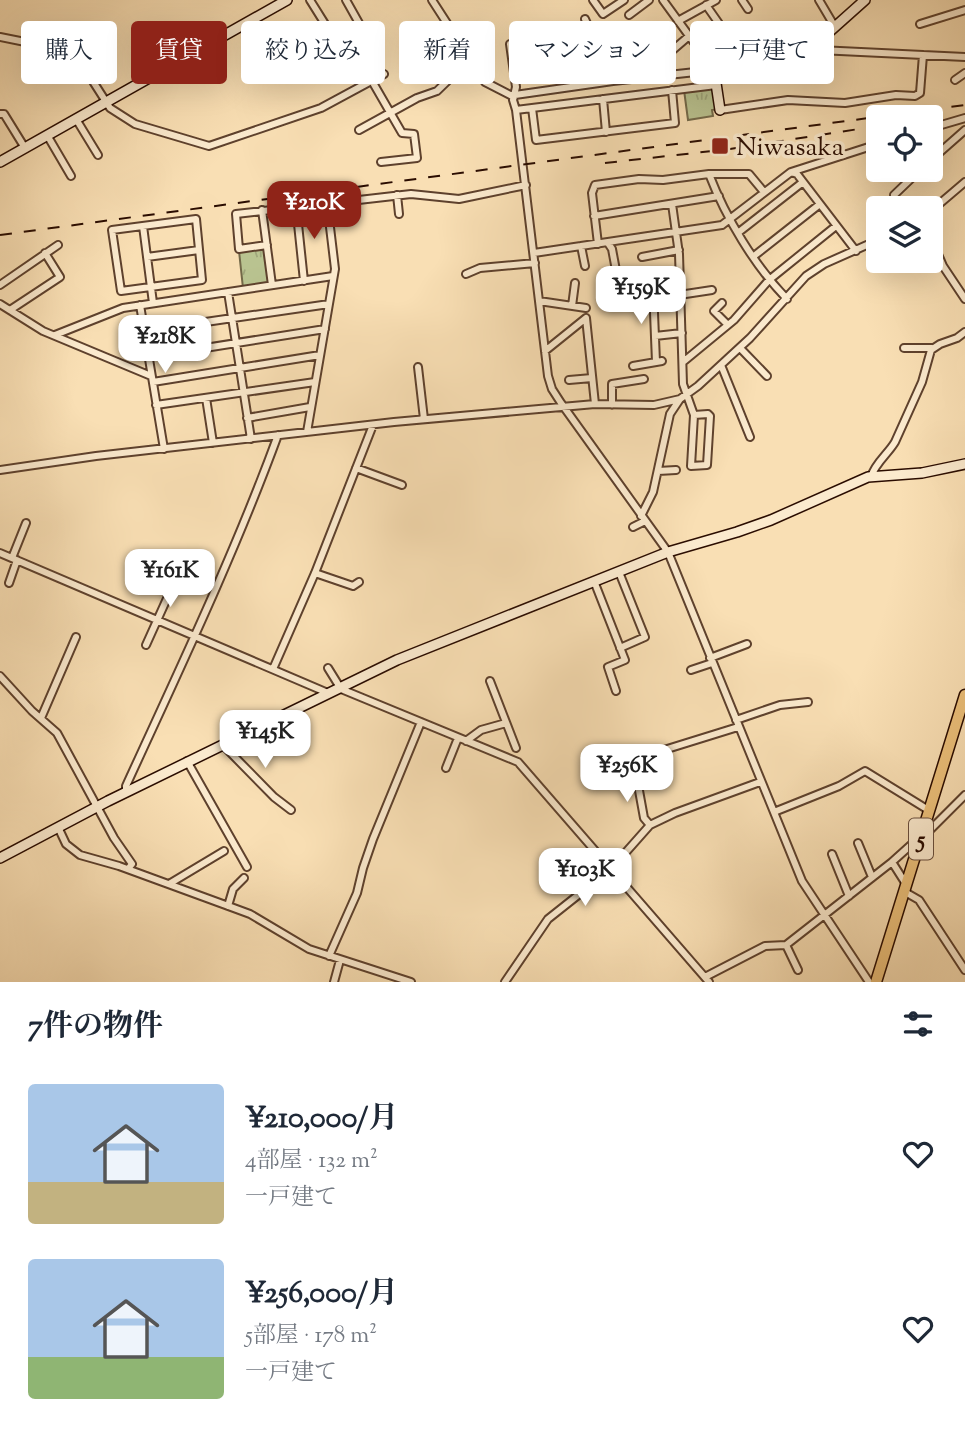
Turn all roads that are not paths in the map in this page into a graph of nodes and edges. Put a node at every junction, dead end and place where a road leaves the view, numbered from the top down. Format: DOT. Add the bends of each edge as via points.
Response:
graph roads {
  1 [pos="287,0"];
  2 [pos="310,0"];
  3 [pos="346,0"];
  4 [pos="432,0"];
  5 [pos="593,0"];
  6 [pos="624,0"];
  7 [pos="649,0"];
  8 [pos="663,0"];
  9 [pos="716,0"];
  10 [pos="742,0"];
  11 [pos="819,0"];
  12 [pos="864,0"];
  13 [pos="272,4"];
  14 [pos="706,5"];
  15 [pos="748,9"];
  16 [pos="965,10"];
  17 [pos="629,15"];
  18 [pos="323,21"];
  19 [pos="358,21"];
  20 [pos="447,21"];
  21 [pos="678,21"];
  22 [pos="717,21"];
  23 [pos="920,24"];
  24 [pos="835,27"];
  25 [pos="689,36"];
  26 [pos="0,37"];
  27 [pos="676,47"];
  28 [pos="834,51"];
  29 [pos="923,55"];
  30 [pos="965,57"];
  31 [pos="965,73"];
  32 [pos="955,80"];
  33 [pos="366,84"];
  34 [pos="374,84"];
  35 [pos="445,84"];
  36 [pos="489,84"];
  37 [pos="514,84"];
  38 [pos="593,84"];
  39 [pos="716,85"];
  40 [pos="672,90"];
  41 [pos="515,96"];
  42 [pos="603,99"];
  43 [pos="106,102"];
  44 [pos="532,108"];
  45 [pos="516,110"];
  46 [pos="720,110"];
  47 [pos="390,113"];
  48 [pos="0,114"];
  49 [pos="965,118"];
  50 [pos="76,119"];
  51 [pos="943,124"];
  52 [pos="359,130"];
  53 [pos="965,130"];
  54 [pos="606,132"];
  55 [pos="47,135"];
  56 [pos="24,148"];
  57 [pos="866,148"];
  58 [pos="943,149"];
  59 [pos="98,155"];
  60 [pos="0,162"];
  61 [pos="381,162"];
  62 [pos="791,172"];
  63 [pos="709,174"];
  64 [pos="71,176"];
  65 [pos="803,182"];
  66 [pos="908,182"];
  67 [pos="965,182"];
  68 [pos="526,185"];
  69 [pos="764,192"];
  70 [pos="397,195"];
  71 [pos="894,195"];
  72 [pos="719,196"];
  73 [pos="943,201"];
  74 [pos="327,202"];
  75 [pos="671,204"];
  76 [pos="820,204"];
  77 [pos="296,205"];
  78 [pos="262,210"];
  79 [pos="399,214"];
  80 [pos="594,216"];
  81 [pos="730,218"];
  82 [pos="143,226"];
  83 [pos="836,226"];
  84 [pos="677,232"];
  85 [pos="739,232"];
  86 [pos="608,243"];
  87 [pos="598,244"];
  88 [pos="58,245"];
  89 [pos="267,245"];
  90 [pos="581,246"];
  91 [pos="866,246"];
  92 [pos="199,250"];
  93 [pos="678,250"];
  94 [pos="856,251"];
  95 [pos="534,253"];
  96 [pos="45,254"];
  97 [pos="754,256"];
  98 [pos="147,257"];
  99 [pos="642,257"];
  100 [pos="535,263"];
  101 [pos="585,266"];
  102 [pos="943,266"];
  103 [pos="466,274"];
  104 [pos="333,276"];
  105 [pos="769,280"];
  106 [pos="1,281"];
  107 [pos="304,281"];
  108 [pos="575,283"];
  109 [pos="272,285"];
  110 [pos="151,287"];
  111 [pos="653,288"];
  112 [pos="712,290"];
  113 [pos="228,292"];
  114 [pos="679,294"];
  115 [pos="787,299"];
  116 [pos="965,299"];
  117 [pos="539,301"];
  118 [pos="153,303"];
  119 [pos="722,303"];
  120 [pos="0,304"];
  121 [pos="329,304"];
  122 [pos="140,305"];
  123 [pos="572,306"];
  124 [pos="586,308"];
  125 [pos="10,310"];
  126 [pos="232,318"];
  127 [pos="728,325"];
  128 [pos="325,329"];
  129 [pos="144,331"];
  130 [pos="965,332"];
  131 [pos="682,333"];
  132 [pos="55,335"];
  133 [pos="655,336"];
  134 [pos="236,343"];
  135 [pos="740,348"];
  136 [pos="904,348"];
  137 [pos="932,348"];
  138 [pos="545,351"];
  139 [pos="320,355"];
  140 [pos="148,357"];
  141 [pos="683,362"];
  142 [pos="722,365"];
  143 [pos="633,366"];
  144 [pos="418,367"];
  145 [pos="240,368"];
  146 [pos="767,376"];
  147 [pos="592,377"];
  148 [pos="152,379"];
  149 [pos="644,379"];
  150 [pos="569,380"];
  151 [pos="315,382"];
  152 [pos="244,393"];
  153 [pos="683,396"];
  154 [pos="206,398"];
  155 [pos="595,404"];
  156 [pos="156,405"];
  157 [pos="612,405"];
  158 [pos="310,407"];
  159 [pos="564,407"];
  160 [pos="694,415"];
  161 [pos="247,418"];
  162 [pos="424,419"];
  163 [pos="373,425"];
  164 [pos="307,432"];
  165 [pos="278,435"];
  166 [pos="750,437"];
  167 [pos="251,439"];
  168 [pos="213,443"];
  169 [pos="164,449"];
  170 [pos="965,464"];
  171 [pos="356,468"];
  172 [pos="0,470"];
  173 [pos="676,470"];
  174 [pos="658,471"];
  175 [pos="871,477"];
  176 [pos="402,485"];
  177 [pos="643,518"];
  178 [pos="26,523"];
  179 [pos="633,527"];
  180 [pos="668,552"];
  181 [pos="0,553"];
  182 [pos="15,559"];
  183 [pos="619,572"];
  184 [pos="315,573"];
  185 [pos="594,581"];
  186 [pos="359,582"];
  187 [pos="9,583"];
  188 [pos="169,594"];
  189 [pos="158,619"];
  190 [pos="195,635"];
  191 [pos="76,637"];
  192 [pos="747,644"];
  193 [pos="146,645"];
  194 [pos="620,648"];
  195 [pos="711,661"];
  196 [pos="328,668"];
  197 [pos="274,669"];
  198 [pos="691,670"];
  199 [pos="0,676"];
  200 [pos="490,681"];
  201 [pos="340,688"];
  202 [pos="616,691"];
  203 [pos="328,693"];
  204 [pos="965,695"];
  205 [pos="808,702"];
  206 [pos="41,718"];
  207 [pos="421,722"];
  208 [pos="506,723"];
  209 [pos="737,724"];
  210 [pos="458,738"];
  211 [pos="466,741"];
  212 [pos="223,745"];
  213 [pos="516,748"];
  214 [pos="187,761"];
  215 [pos="446,768"];
  216 [pos="760,782"];
  217 [pos="126,791"];
  218 [pos="965,795"];
  219 [pos="97,806"];
  220 [pos="291,810"];
  221 [pos="930,811"];
  222 [pos="774,812"];
  223 [pos="650,825"];
  224 [pos="58,827"];
  225 [pos="924,832"];
  226 [pos="858,843"];
  227 [pos="920,845"];
  228 [pos="224,851"];
  229 [pos="832,854"];
  230 [pos="0,858"];
  231 [pos="892,862"];
  232 [pos="247,867"];
  233 [pos="128,869"];
  234 [pos="611,869"];
  235 [pos="872,877"];
  236 [pos="244,878"];
  237 [pos="169,884"];
  238 [pos="906,889"];
  239 [pos="849,896"];
  240 [pos="228,906"];
  241 [pos="824,915"];
  242 [pos="786,944"];
  243 [pos="329,956"];
  244 [pos="340,960"];
  245 [pos="798,970"];
  246 [pos="965,970"];
  247 [pos="707,980"];
  248 [pos="334,982"];
  249 [pos="411,982"];
  250 [pos="505,982"];
  251 [pos="869,982"];
  252 [pos="876,982"];
  1 -- 13 [label="street"];
  2 -- 18 [label="street"];
  3 -- 19 [label="street"];
  4 -- 20 [label="street"];
  5 -- 6 [label="street" via="603,15"];
  7 -- 17 [label="street"];
  8 -- 21 [label="street"];
  9 -- 14 [label="street"];
  10 -- 15 [label="street"];
  11 -- 24 [label="street"];
  12 -- 24 [label="street"];
  13 -- 43 [label="street"];
  14 -- 21 [label="street"];
  14 -- 22 [label="street"];
  16 -- 23 [label="street"];
  21 -- 25 [label="street"];
  25 -- 27 [label="street"];
  26 -- 43 [label="street" via="46,46 67,57 87,72"];
  28 -- 29 [label="street"];
  29 -- 30 [label="street"];
  29 -- 46 [label="street" via="920,93 915,96 896,94 845,103 788,100"];
  31 -- 32 [label="street"];
  33 -- 43 [label="street" via="313,111 209,146 143,127"];
  34 -- 47 [label="street"];
  35 -- 47 [label="street"];
  36 -- 41 [label="street"];
  37 -- 41 [label="street"];
  38 -- 41 [label="street"];
  39 -- 40 [label="street"];
  39 -- 46 [label="street"];
  40 -- 42 [label="street"];
  40 -- 54 [label="street" via="675,123"];
  41 -- 45 [label="street"];
  42 -- 44 [label="street"];
  42 -- 54 [label="street"];
  43 -- 50 [label="street"];
  44 -- 45 [label="street"];
  44 -- 54 [label="street" via="536,140"];
  45 -- 68 [label="street"];
  47 -- 52 [label="street"];
  47 -- 61 [label="street" via="402,133 414,134 417,158"];
  48 -- 56 [label="street"];
  49 -- 51 [label="street"];
  50 -- 55 [label="street"];
  50 -- 59 [label="street"];
  53 -- 58 [label="street"];
  55 -- 56 [label="street"];
  55 -- 64 [label="street"];
  56 -- 60 [label="street"];
  57 -- 62 [label="street"];
  62 -- 65 [label="street"];
  62 -- 69 [label="street"];
  63 -- 69 [label="street" via="749,174"];
  63 -- 72 [label="street"];
  63 -- 80 [label="street" via="595,185"];
  65 -- 76 [label="street"];
  65 -- 85 [label="street"];
  66 -- 71 [label="street"];
  67 -- 73 [label="street"];
  68 -- 70 [label="street" via="459,199"];
  68 -- 95 [label="street"];
  69 -- 81 [label="street"];
  70 -- 74 [label="street"];
  70 -- 79 [label="street"];
  72 -- 75 [label="street"];
  72 -- 81 [label="street"];
  74 -- 77 [label="street"];
  74 -- 104 [label="street"];
  75 -- 80 [label="street"];
  75 -- 84 [label="street"];
  76 -- 83 [label="street"];
  76 -- 97 [label="street"];
  77 -- 78 [label="street"];
  77 -- 107 [label="street"];
  78 -- 89 [label="street"];
  78 -- 89 [label="street" via="236,214 239,249"];
  80 -- 87 [label="street"];
  81 -- 84 [label="street" via="722,225"];
  81 -- 85 [label="street"];
  82 -- 92 [label="street" via="196,219"];
  82 -- 98 [label="street"];
  82 -- 110 [label="street" via="112,230 121,291"];
  83 -- 94 [label="street"];
  83 -- 105 [label="street"];
  84 -- 86 [label="street"];
  84 -- 93 [label="street"];
  85 -- 97 [label="street"];
  86 -- 87 [label="street"];
  86 -- 111 [label="street" via="618,281"];
  87 -- 90 [label="street"];
  88 -- 96 [label="street"];
  89 -- 109 [label="street"];
  90 -- 95 [label="street"];
  90 -- 101 [label="street"];
  91 -- 94 [label="street"];
  92 -- 98 [label="street"];
  92 -- 110 [label="street" via="202,280"];
  93 -- 99 [label="street"];
  93 -- 114 [label="street"];
  94 -- 115 [label="street" via="806,276"];
  95 -- 100 [label="street"];
  96 -- 106 [label="street"];
  96 -- 125 [label="street" via="60,277"];
  97 -- 105 [label="street"];
  98 -- 110 [label="street"];
  100 -- 103 [label="street" via="480,268"];
  100 -- 117 [label="street"];
  102 -- 116 [label="street"];
  104 -- 107 [label="street"];
  104 -- 121 [label="street"];
  105 -- 115 [label="street"];
  105 -- 127 [label="street"];
  107 -- 109 [label="street"];
  108 -- 123 [label="street"];
  109 -- 113 [label="street"];
  110 -- 118 [label="street"];
  111 -- 114 [label="street"];
  111 -- 133 [label="street"];
  112 -- 114 [label="street"];
  113 -- 118 [label="street"];
  113 -- 126 [label="street"];
  114 -- 131 [label="street"];
  115 -- 135 [label="street"];
  117 -- 123 [label="street"];
  117 -- 138 [label="street"];
  118 -- 122 [label="street"];
  119 -- 127 [label="street" via="714,311"];
  120 -- 125 [label="street"];
  121 -- 126 [label="street"];
  121 -- 128 [label="street"];
  122 -- 129 [label="street"];
  122 -- 132 [label="street" via="117,309"];
  123 -- 124 [label="street"];
  125 -- 132 [label="street"];
  126 -- 129 [label="street"];
  126 -- 134 [label="street"];
  127 -- 141 [label="street"];
  128 -- 134 [label="street"];
  128 -- 139 [label="street"];
  129 -- 140 [label="street"];
  130 -- 137 [label="street"];
  131 -- 133 [label="street"];
  131 -- 141 [label="street"];
  132 -- 148 [label="street"];
  133 -- 143 [label="street" via="659,361"];
  134 -- 140 [label="street"];
  134 -- 145 [label="street"];
  135 -- 142 [label="street"];
  135 -- 146 [label="street"];
  136 -- 137 [label="street"];
  137 -- 175 [label="street" via="895,442"];
  138 -- 147 [label="street" via="586,318"];
  138 -- 159 [label="street" via="552,389"];
  139 -- 145 [label="street"];
  139 -- 151 [label="street"];
  140 -- 148 [label="street"];
  141 -- 153 [label="street"];
  142 -- 153 [label="street"];
  142 -- 166 [label="street"];
  144 -- 162 [label="street"];
  145 -- 148 [label="street"];
  145 -- 152 [label="street"];
  147 -- 150 [label="street"];
  147 -- 155 [label="street"];
  148 -- 156 [label="street"];
  149 -- 157 [label="street" via="612,384"];
  151 -- 152 [label="street"];
  151 -- 158 [label="street"];
  152 -- 154 [label="street"];
  152 -- 161 [label="street"];
  153 -- 157 [label="street" via="654,405"];
  153 -- 160 [label="street"];
  153 -- 174 [label="street" via="670,414"];
  154 -- 156 [label="street"];
  154 -- 168 [label="street"];
  155 -- 157 [label="street"];
  155 -- 159 [label="street"];
  156 -- 169 [label="street"];
  158 -- 161 [label="street"];
  158 -- 164 [label="street"];
  159 -- 162 [label="street"];
  159 -- 177 [label="street"];
  160 -- 160 [label="street" via="691,466 707,466 710,416"];
  161 -- 167 [label="street"];
  162 -- 163 [label="street"];
  163 -- 164 [label="street"];
  163 -- 171 [label="street"];
  164 -- 165 [label="street"];
  165 -- 167 [label="street"];
  165 -- 190 [label="street" via="231,558"];
  167 -- 168 [label="street"];
  168 -- 169 [label="street"];
  169 -- 172 [label="street"];
  170 -- 175 [label="street"];
  171 -- 176 [label="street"];
  171 -- 184 [label="street"];
  173 -- 174 [label="street"];
  174 -- 177 [label="street"];
  175 -- 180 [label="street" via="771,520"];
  177 -- 179 [label="street"];
  177 -- 180 [label="street"];
  178 -- 182 [label="street"];
  180 -- 183 [label="street"];
  180 -- 195 [label="street"];
  181 -- 182 [label="street"];
  182 -- 187 [label="street"];
  182 -- 189 [label="street"];
  183 -- 185 [label="street"];
  183 -- 194 [label="street" via="645,638"];
  184 -- 186 [label="street" via="353,586"];
  184 -- 197 [label="street"];
  185 -- 194 [label="street"];
  185 -- 201 [label="street" via="397,660"];
  188 -- 189 [label="street"];
  189 -- 190 [label="street"];
  189 -- 193 [label="street"];
  190 -- 197 [label="street"];
  190 -- 217 [label="street"];
  191 -- 206 [label="street"];
  192 -- 195 [label="street"];
  194 -- 202 [label="street" via="625,660 608,667"];
  195 -- 198 [label="street"];
  195 -- 209 [label="street"];
  196 -- 201 [label="street"];
  197 -- 203 [label="street"];
  199 -- 206 [label="street"];
  200 -- 208 [label="street"];
  201 -- 203 [label="street"];
  201 -- 207 [label="street"];
  203 -- 212 [label="street"];
  204 -- 221 [label="main road, 5"];
  205 -- 209 [label="street" via="780,705"];
  206 -- 219 [label="street" via="57,733"];
  207 -- 210 [label="street"];
  207 -- 243 [label="street"];
  208 -- 211 [label="street" via="481,730"];
  208 -- 213 [label="street"];
  209 -- 216 [label="street"];
  209 -- 223 [label="street" via="634,763 642,811"];
  210 -- 211 [label="street"];
  210 -- 215 [label="street"];
  211 -- 234 [label="street" via="523,766"];
  212 -- 214 [label="street"];
  212 -- 220 [label="street"];
  214 -- 217 [label="street"];
  214 -- 232 [label="street"];
  216 -- 222 [label="street"];
  216 -- 223 [label="street"];
  217 -- 219 [label="street"];
  218 -- 225 [label="street"];
  219 -- 224 [label="street"];
  219 -- 233 [label="street" via="132,864"];
  221 -- 222 [label="street" via="865,771"];
  221 -- 225 [label="main road, 5"];
  222 -- 241 [label="street" via="802,881"];
  223 -- 234 [label="street"];
  224 -- 230 [label="street"];
  224 -- 233 [label="street" via="72,851"];
  225 -- 227 [label="main road, 5"];
  226 -- 235 [label="street"];
  227 -- 231 [label="street" via="912,844"];
  227 -- 238 [label="main road, 5"];
  228 -- 237 [label="street"];
  229 -- 239 [label="street"];
  231 -- 235 [label="street"];
  231 -- 238 [label="street"];
  233 -- 237 [label="street"];
  234 -- 247 [label="street"];
  234 -- 250 [label="street" via="548,919"];
  235 -- 239 [label="street"];
  236 -- 240 [label="street" via="233,889"];
  237 -- 240 [label="street"];
  238 -- 246 [label="street" via="919,900"];
  238 -- 252 [label="main road, 5"];
  239 -- 241 [label="street"];
  240 -- 243 [label="street"];
  241 -- 242 [label="street"];
  241 -- 251 [label="street"];
  242 -- 245 [label="street"];
  242 -- 247 [label="street" via="765,946"];
  243 -- 244 [label="street"];
  244 -- 248 [label="street"];
  244 -- 249 [label="street"];
}
